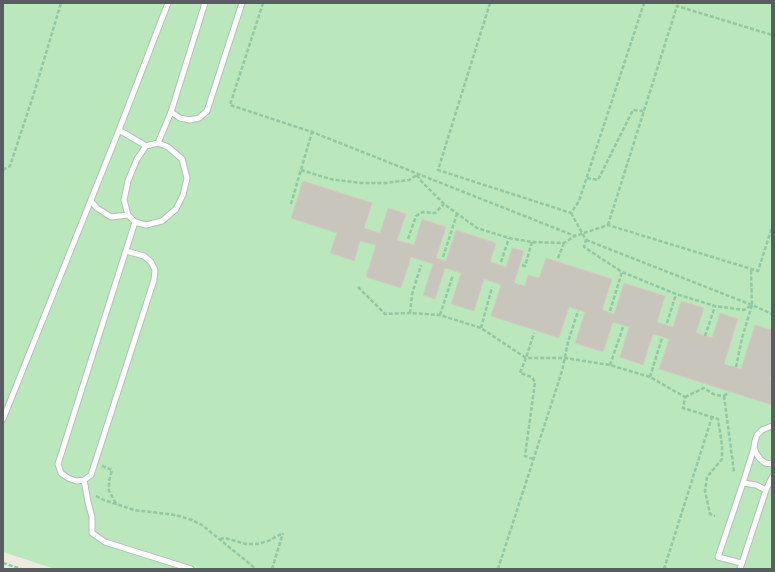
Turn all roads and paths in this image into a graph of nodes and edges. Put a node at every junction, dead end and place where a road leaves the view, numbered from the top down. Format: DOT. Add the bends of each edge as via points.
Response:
graph roads {
  1 [pos="61,3"];
  2 [pos="168,3"];
  3 [pos="205,3"];
  4 [pos="242,3"];
  5 [pos="263,3"];
  6 [pos="490,3"];
  7 [pos="644,3"];
  8 [pos="772,35"];
  9 [pos="643,111"];
  10 [pos="171,112"];
  11 [pos="119,130"];
  12 [pos="312,132"];
  13 [pos="158,143"];
  14 [pos="146,146"];
  15 [pos="3,170"];
  16 [pos="301,170"];
  17 [pos="417,174"];
  18 [pos="587,178"];
  19 [pos="91,201"];
  20 [pos="291,204"];
  21 [pos="444,204"];
  22 [pos="457,214"];
  23 [pos="571,214"];
  24 [pos="128,215"];
  25 [pos="135,222"];
  26 [pos="608,225"];
  27 [pos="772,228"];
  28 [pos="582,234"];
  29 [pos="575,236"];
  30 [pos="509,238"];
  31 [pos="408,239"];
  32 [pos="586,240"];
  33 [pos="532,242"];
  34 [pos="564,243"];
  35 [pos="126,251"];
  36 [pos="443,257"];
  37 [pos="558,258"];
  38 [pos="501,262"];
  39 [pos="421,265"];
  40 [pos="522,265"];
  41 [pos="751,270"];
  42 [pos="622,272"];
  43 [pos="453,275"];
  44 [pos="358,287"];
  45 [pos="492,287"];
  46 [pos="676,294"];
  47 [pos="752,305"];
  48 [pos="715,306"];
  49 [pos="578,311"];
  50 [pos="610,311"];
  51 [pos="410,313"];
  52 [pos="772,314"];
  53 [pos="440,315"];
  54 [pos="666,323"];
  55 [pos="623,327"];
  56 [pos="481,328"];
  57 [pos="534,333"];
  58 [pos="705,336"];
  59 [pos="662,338"];
  60 [pos="526,358"];
  61 [pos="564,358"];
  62 [pos="610,365"];
  63 [pos="736,367"];
  64 [pos="650,377"];
  65 [pos="729,392"];
  66 [pos="724,396"];
  67 [pos="685,397"];
  68 [pos="712,417"];
  69 [pos="3,419"];
  70 [pos="772,426"];
  71 [pos="754,447"];
  72 [pos="533,459"];
  73 [pos="94,464"];
  74 [pos="772,464"];
  75 [pos="734,472"];
  76 [pos="772,477"];
  77 [pos="84,480"];
  78 [pos="743,484"];
  79 [pos="766,490"];
  80 [pos="86,492"];
  81 [pos="118,505"];
  82 [pos="715,516"];
  83 [pos="220,539"];
  84 [pos="3,563"];
  85 [pos="741,563"];
  86 [pos="21,569"];
  87 [pos="191,569"];
  88 [pos="256,569"];
  89 [pos="272,569"];
  90 [pos="498,569"];
  91 [pos="664,569"];
  92 [pos="740,569"];
  1 -- 15 [label="path" via="10,166"];
  2 -- 11 [label="lane"];
  3 -- 10 [label="lane"];
  4 -- 10 [label="lane" via="207,111 200,118 190,120 180,118"];
  5 -- 12 [label="path" via="230,105"];
  6 -- 23 [label="path" via="438,170"];
  7 -- 18 [label="path"];
  8 -- 9 [label="path" via="677,6"];
  9 -- 18 [label="path" via="633,110 598,180"];
  9 -- 26 [label="path"];
  10 -- 13 [label="lane"];
  11 -- 14 [label="lane"];
  11 -- 19 [label="lane"];
  12 -- 16 [label="path"];
  12 -- 17 [label="path"];
  13 -- 14 [label="lane"];
  13 -- 25 [label="lane" via="168,147 182,159 187,178 183,195 176,210 162,221 146,225"];
  14 -- 24 [label="lane" via="137,158 128,181 124,200"];
  16 -- 17 [label="path" via="330,179 385,184 409,180"];
  16 -- 20 [label="path"];
  17 -- 21 [label="path"];
  17 -- 29 [label="path"];
  18 -- 23 [label="path" via="579,201"];
  19 -- 24 [label="lane" via="112,217"];
  19 -- 69 [label="lane"];
  21 -- 22 [label="path"];
  21 -- 31 [label="path" via="434,213 423,212 416,216"];
  22 -- 30 [label="path" via="477,228"];
  22 -- 36 [label="path"];
  23 -- 28 [label="path"];
  24 -- 25 [label="lane"];
  25 -- 35 [label="lane"];
  26 -- 28 [label="path"];
  26 -- 41 [label="path"];
  27 -- 41 [label="path" via="758,272"];
  28 -- 29 [label="path"];
  28 -- 32 [label="path"];
  29 -- 34 [label="path"];
  30 -- 33 [label="path"];
  30 -- 38 [label="path"];
  32 -- 42 [label="path" via="584,247"];
  32 -- 47 [label="path"];
  33 -- 34 [label="path"];
  33 -- 40 [label="path" via="525,266"];
  34 -- 37 [label="path"];
  35 -- 73 [label="lane" via="144,256 151,262 155,270 154,280"];
  35 -- 77 [label="lane" via="58,464 61,473 68,478"];
  39 -- 51 [label="path" via="412,294"];
  41 -- 47 [label="path"];
  42 -- 46 [label="path"];
  42 -- 50 [label="path"];
  43 -- 53 [label="path"];
  44 -- 51 [label="path" via="385,314"];
  45 -- 56 [label="path"];
  46 -- 48 [label="path"];
  46 -- 54 [label="path"];
  47 -- 48 [label="path" via="744,310"];
  47 -- 52 [label="path"];
  47 -- 63 [label="path"];
  48 -- 58 [label="path"];
  49 -- 61 [label="path"];
  51 -- 53 [label="path"];
  53 -- 56 [label="path"];
  55 -- 62 [label="path"];
  56 -- 60 [label="path"];
  57 -- 60 [label="path"];
  59 -- 64 [label="path"];
  60 -- 61 [label="path"];
  60 -- 72 [label="path" via="520,373 532,377 535,382 525,456"];
  61 -- 62 [label="path"];
  61 -- 72 [label="path"];
  62 -- 64 [label="path"];
  64 -- 67 [label="path"];
  65 -- 66 [label="path"];
  66 -- 67 [label="path" via="715,395 704,388"];
  66 -- 75 [label="path"];
  67 -- 68 [label="path" via="683,408"];
  68 -- 82 [label="path" via="718,419 722,459 707,477 705,491 710,514"];
  68 -- 91 [label="path"];
  70 -- 71 [label="lane" via="757,434"];
  71 -- 74 [label="lane" via="760,459"];
  71 -- 78 [label="lane"];
  72 -- 90 [label="path"];
  73 -- 77 [label="lane" via="91,475"];
  73 -- 81 [label="path" via="112,470 108,481 109,491"];
  76 -- 79 [label="lane"];
  77 -- 80 [label="lane"];
  78 -- 79 [label="lane" via="756,484"];
  78 -- 85 [label="lane" via="718,557"];
  79 -- 85 [label="lane"];
  80 -- 81 [label="path"];
  80 -- 87 [label="lane" via="92,517 92,533 105,542"];
  81 -- 83 [label="path" via="134,510 176,515 202,525"];
  83 -- 88 [label="path"];
  83 -- 89 [label="path" via="257,544 283,533"];
  84 -- 86 [label="path"];
  85 -- 92 [label="lane"];
}
